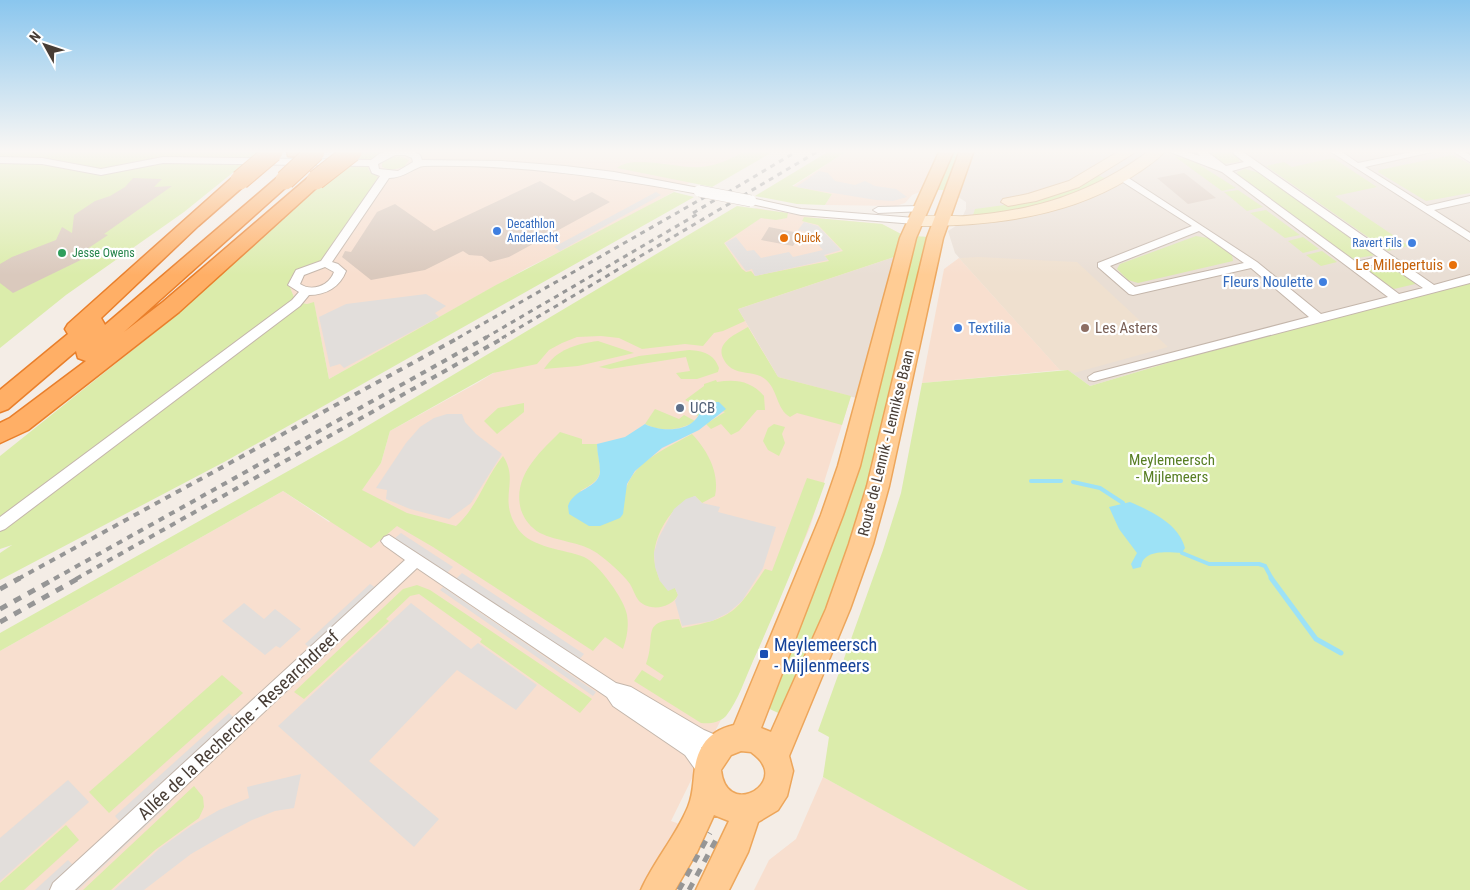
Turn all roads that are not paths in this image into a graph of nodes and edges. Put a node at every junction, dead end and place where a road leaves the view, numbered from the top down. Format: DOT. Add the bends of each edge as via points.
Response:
graph roads {
  1 [pos="226,192"];
  2 [pos="249,192"];
  3 [pos="288,192"];
  4 [pos="289,192"];
  5 [pos="374,192"];
  6 [pos="701,192"];
  7 [pos="928,192"];
  8 [pos="952,192"];
  9 [pos="1049,192"];
  10 [pos="1090,192"];
  11 [pos="1144,192"];
  12 [pos="1253,192"];
  13 [pos="1291,192"];
  14 [pos="1398,192"];
  15 [pos="1470,199"];
  16 [pos="1426,209"];
  17 [pos="918,215"];
  18 [pos="943,215"];
  19 [pos="1200,227"];
  20 [pos="1470,238"];
  21 [pos="1386,258"];
  22 [pos="324,264"];
  23 [pos="1252,264"];
  24 [pos="1354,266"];
  25 [pos="1470,280"];
  26 [pos="1432,289"];
  27 [pos="306,291"];
  28 [pos="1398,298"];
  29 [pos="1319,318"];
  30 [pos="1094,377"];
  31 [pos="0,397"];
  32 [pos="0,404"];
  33 [pos="0,429"];
  34 [pos="0,434"];
  35 [pos="0,525"];
  36 [pos="389,540"];
  37 [pos="416,560"];
  38 [pos="612,691"];
  39 [pos="775,756"];
  40 [pos="720,760"];
  41 [pos="747,811"];
  42 [pos="60,890"];
  43 [pos="657,890"];
  44 [pos="712,890"];
  1 -- 31 [label="highway, bridge"];
  2 -- 32 [label="highway"];
  3 -- 33 [label="highway"];
  4 -- 34 [label="highway" via="104,359 19,424"];
  5 -- 22 [label="street"];
  6 -- 17 [label="street, bridge" via="821,214"];
  7 -- 17 [label="main road, Route de Lennik - Lennikse Baan"];
  8 -- 18 [label="main road, Route de Lennik - Lennikse Baan"];
  9 -- 18 [label="street"];
  10 -- 18 [label="street" via="1068,202 1031,212"];
  11 -- 19 [label="street"];
  12 -- 24 [label="street"];
  13 -- 21 [label="street"];
  14 -- 16 [label="street"];
  15 -- 16 [label="street"];
  16 -- 20 [label="street"];
  17 -- 18 [label="street"];
  17 -- 40 [label="main road, Route de Lennik - Lennikse Baan" via="908,238 849,466 832,516"];
  18 -- 39 [label="main road, Route de Lennik - Lennikse Baan" via="861,544 838,609"];
  19 -- 23 [label="street"];
  19 -- 23 [label="street" via="1102,265 1133,291"];
  21 -- 24 [label="street"];
  21 -- 26 [label="street"];
  22 -- 27 [label="street" via="306,269 294,280 298,289"];
  22 -- 27 [label="street" via="340,271 339,278 325,288"];
  23 -- 29 [label="street"];
  24 -- 28 [label="street"];
  25 -- 26 [label="street"];
  26 -- 28 [label="street"];
  27 -- 35 [label="street" via="296,303"];
  28 -- 29 [label="street"];
  29 -- 30 [label="street"];
  36 -- 37 [label="street"];
  37 -- 38 [label="street"];
  37 -- 42 [label="street, Allée de la Recherche - Researchdreef"];
  38 -- 40 [label="street" via="619,700 691,749"];
  38 -- 40 [label="street" via="625,693 698,737"];
  39 -- 40 [label="main road" via="756,739"];
  39 -- 41 [label="main road" via="780,778 774,794 763,805"];
  40 -- 41 [label="main road" via="718,800 731,809"];
  40 -- 43 [label="main road, Route de Lennik - Lennikse Baan" via="698,819"];
  41 -- 44 [label="main road" via="737,841"];
}
